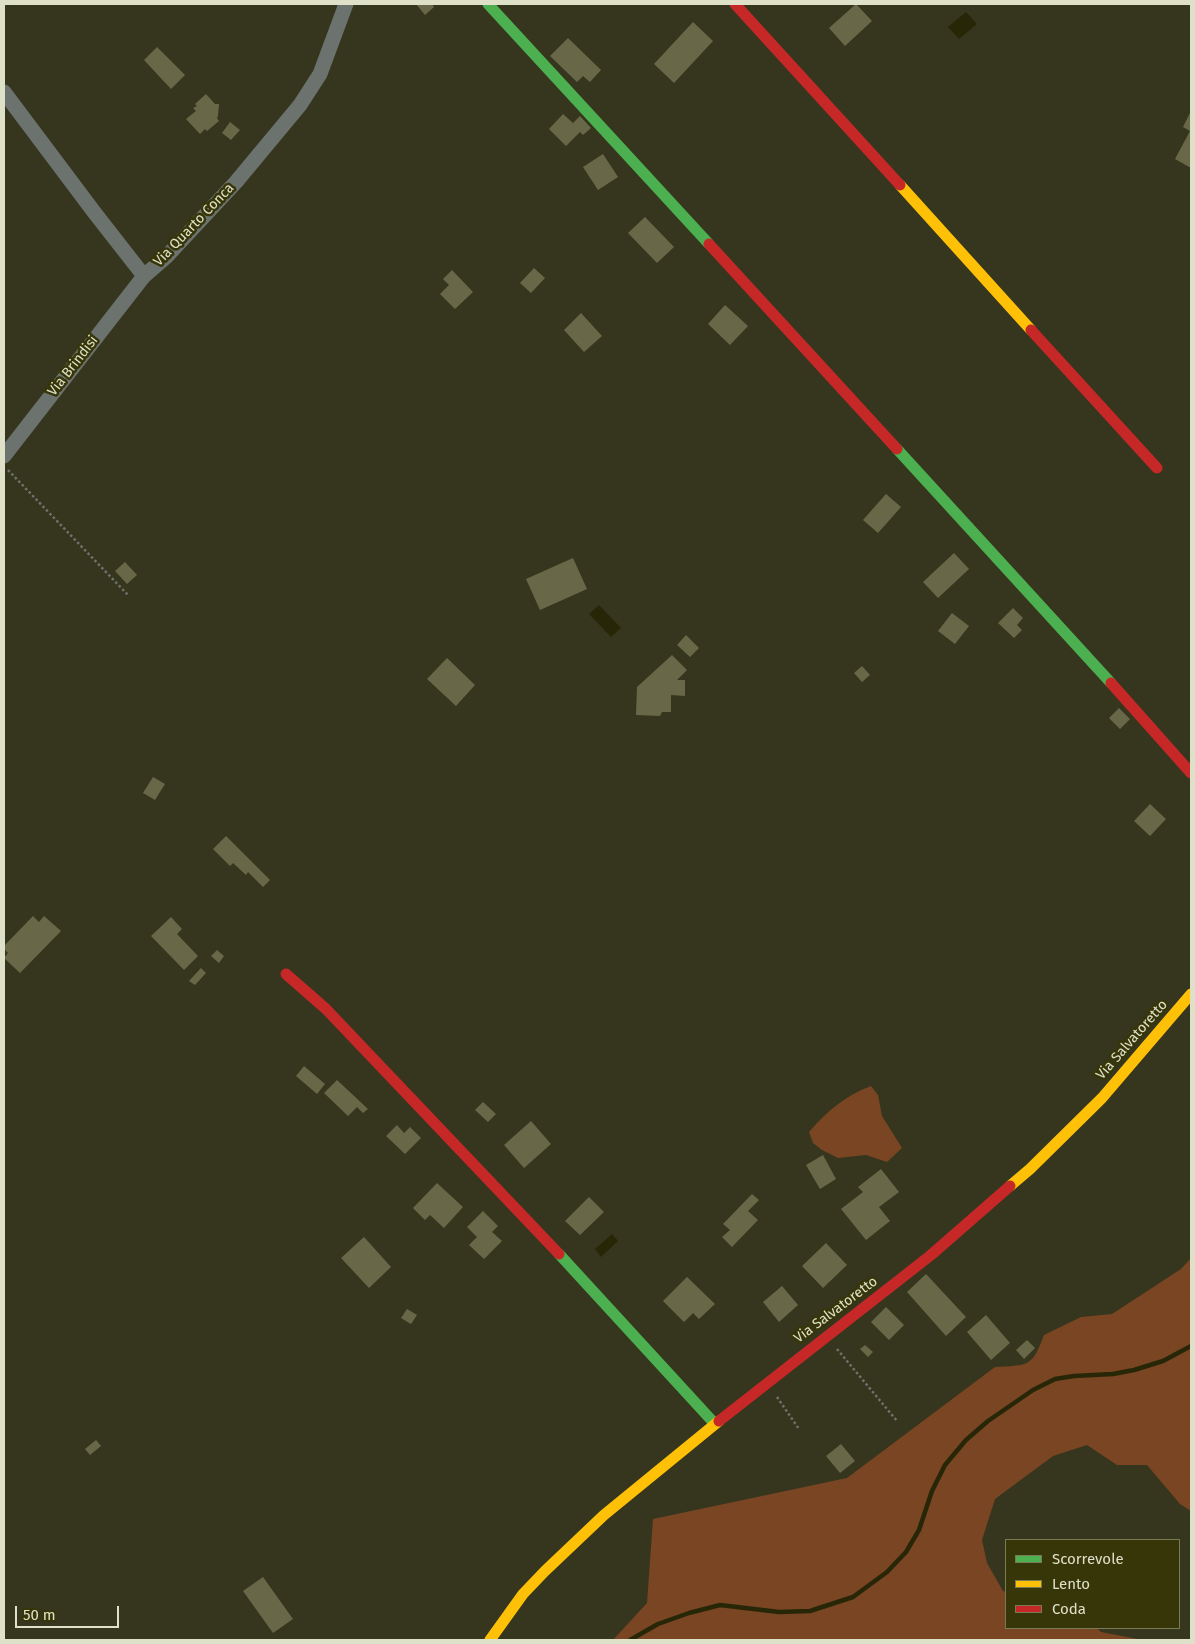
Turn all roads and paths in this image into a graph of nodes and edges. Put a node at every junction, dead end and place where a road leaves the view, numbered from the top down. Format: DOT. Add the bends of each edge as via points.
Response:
graph roads {
  1 [pos="346,4"];
  2 [pos="488,4"];
  3 [pos="735,4"];
  4 [pos="4,92"];
  5 [pos="144,276"];
  6 [pos="4,456"];
  7 [pos="4,465"];
  8 [pos="1158,468"];
  9 [pos="129,596"];
  10 [pos="1191,773"];
  11 [pos="286,974"];
  12 [pos="1191,994"];
  13 [pos="826,1337"];
  14 [pos="767,1383"];
  15 [pos="896,1421"];
  16 [pos="715,1424"];
  17 [pos="799,1429"];
  18 [pos="490,1640"];
  1 -- 5 [label="street, Via Quarto Conca" via="320,74 300,105 236,182"];
  2 -- 10 [label="street" via="1060,625"];
  3 -- 8 [label="street"];
  4 -- 5 [label="street, Via Quarto Conca"];
  5 -- 6 [label="street, Via Brindisi"];
  7 -- 9 [label="path"];
  11 -- 16 [label="street" via="326,1009"];
  12 -- 13 [label="street, Via Salvatoretto" via="1102,1098 1050,1150 931,1255"];
  13 -- 14 [label="street, Via Salvatoretto"];
  13 -- 15 [label="path"];
  14 -- 16 [label="street, Via Salvatoretto"];
  14 -- 17 [label="path"];
  16 -- 18 [label="street, Via Salvatoretto" via="573,1543 523,1594"];
}
